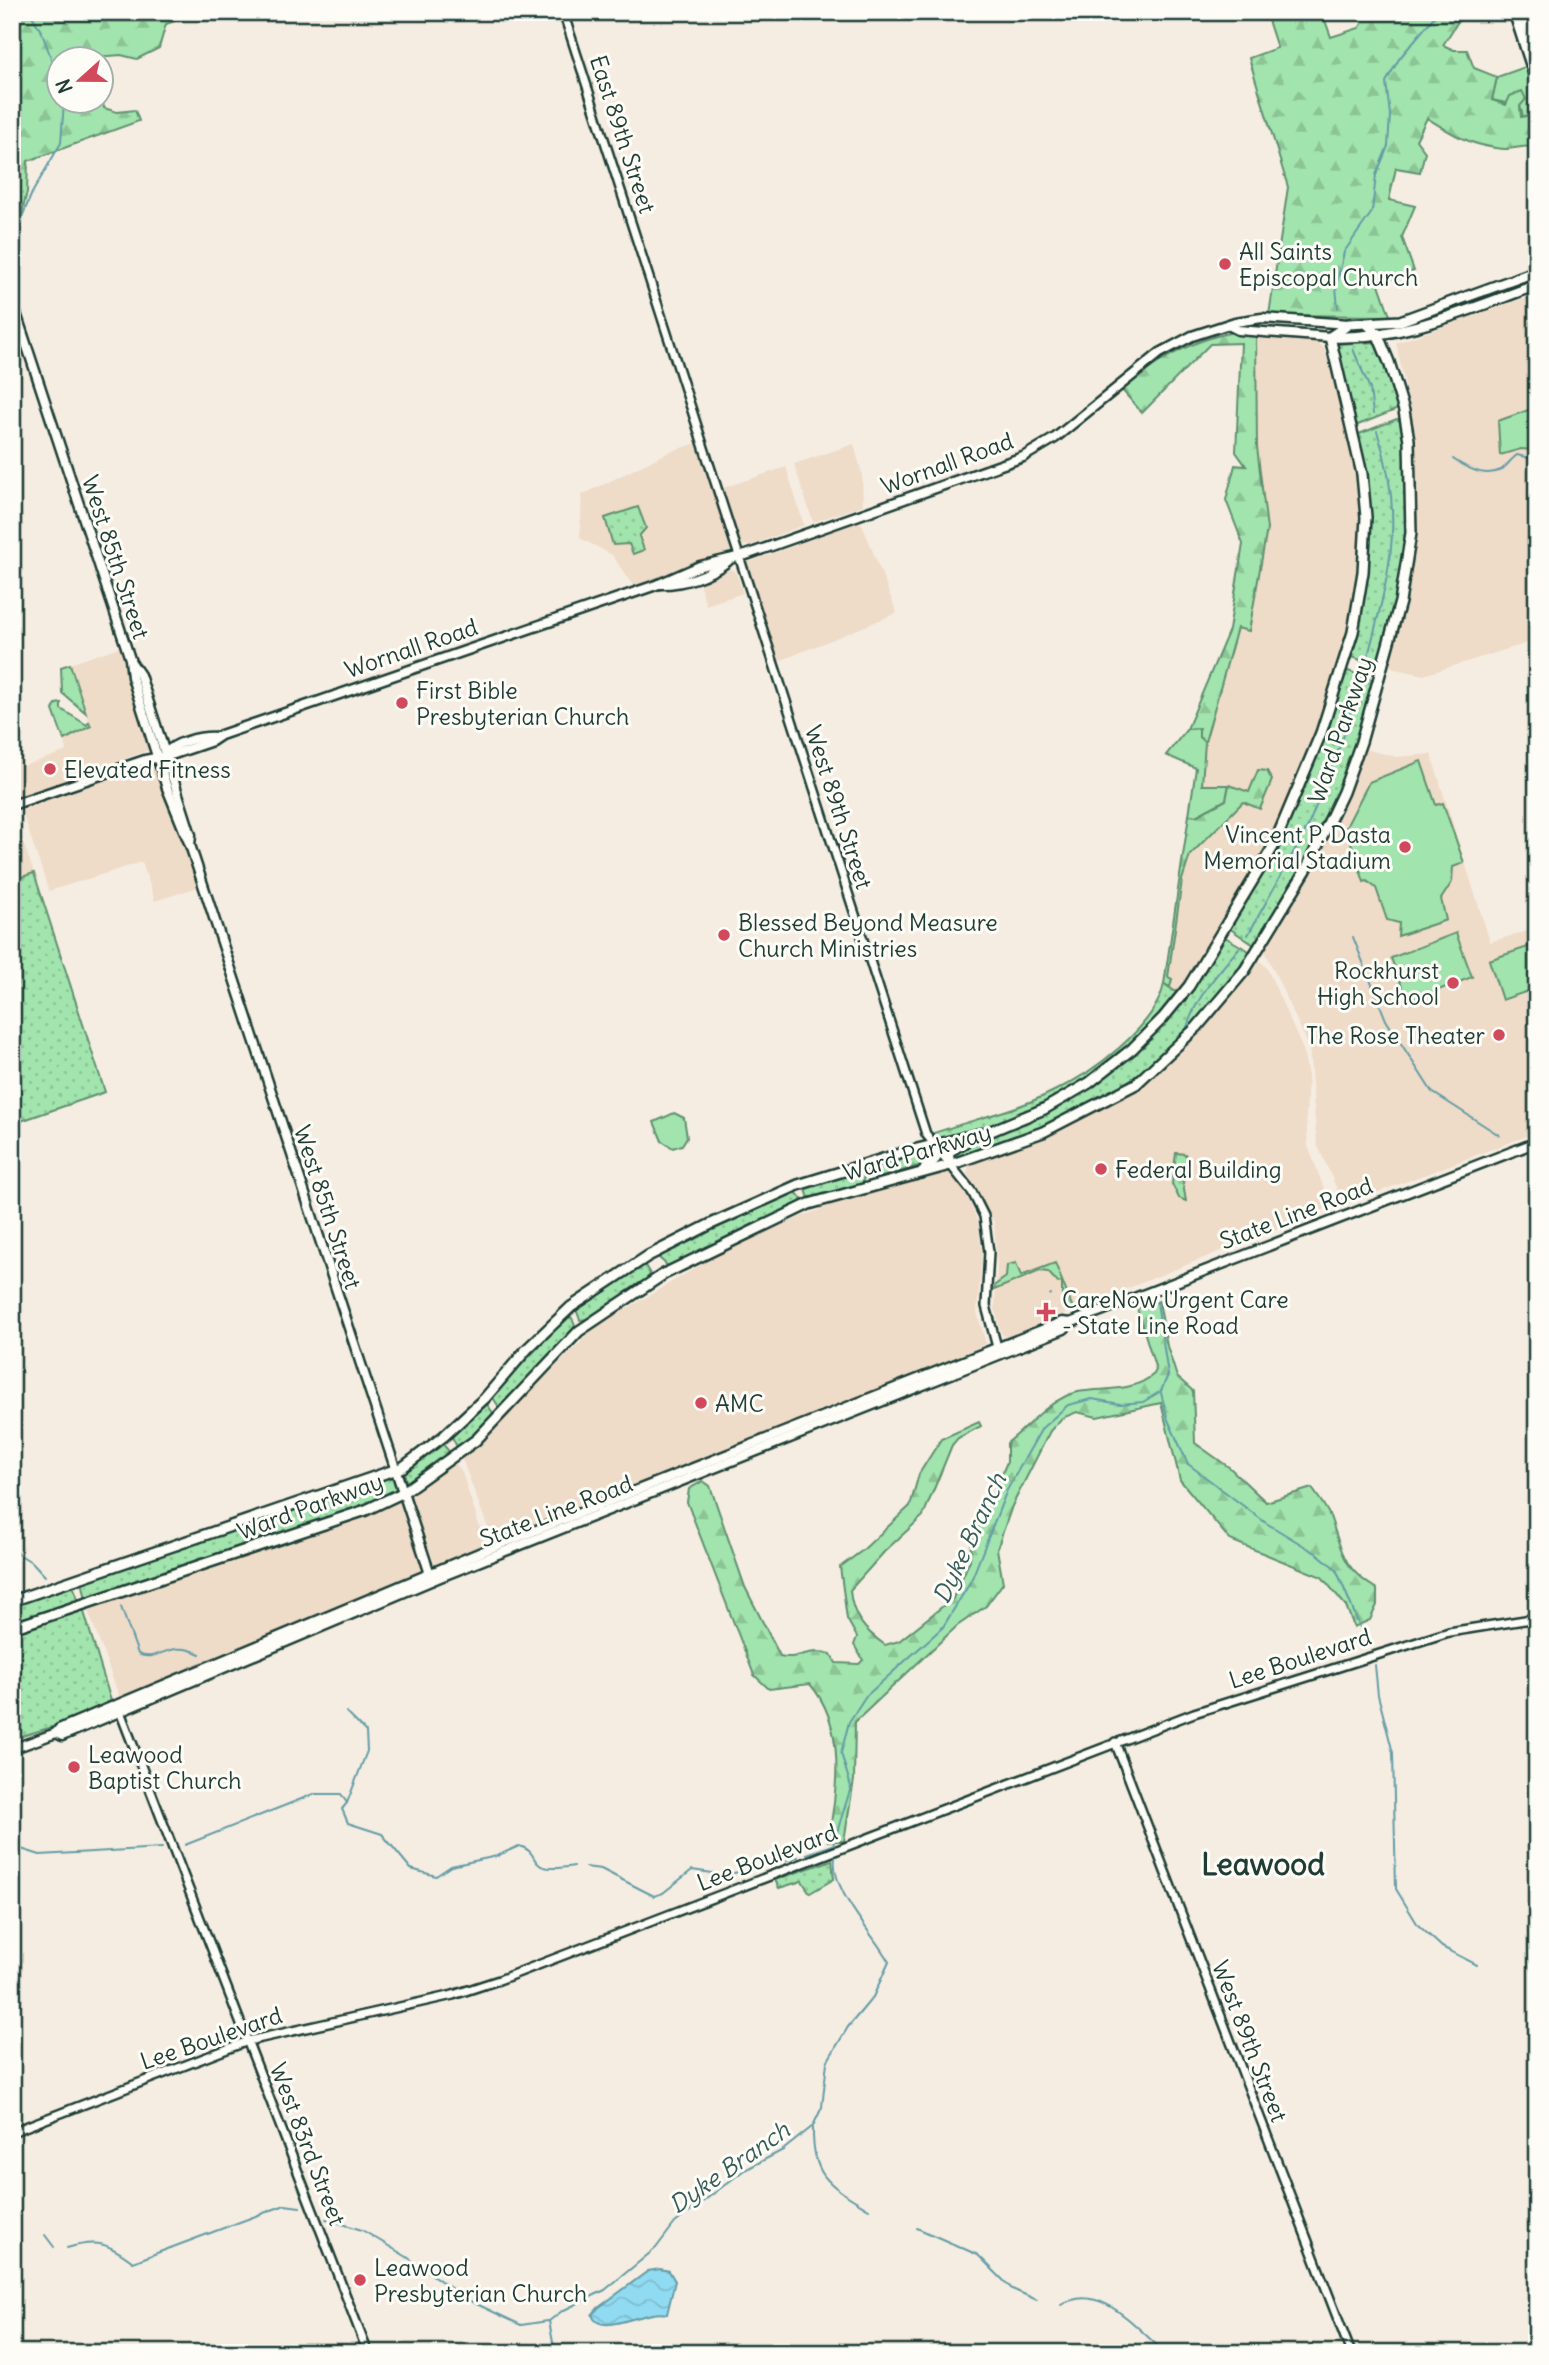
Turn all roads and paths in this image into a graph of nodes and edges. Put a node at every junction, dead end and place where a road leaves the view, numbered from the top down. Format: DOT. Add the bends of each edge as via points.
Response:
graph roads {
  1 [pos="563,12"];
  2 [pos="1514,12"];
  3 [pos="1523,12"];
  4 [pos="1537,54"];
  5 [pos="1537,83"];
  6 [pos="646,268"];
  7 [pos="1536,271"];
  8 [pos="1537,285"];
  9 [pos="12,301"];
  10 [pos="1349,324"];
  11 [pos="1368,325"];
  12 [pos="1230,326"];
  13 [pos="1400,333"];
  14 [pos="1378,336"];
  15 [pos="1330,337"];
  16 [pos="1389,362"];
  17 [pos="734,559"];
  18 [pos="161,755"];
  19 [pos="12,805"];
  20 [pos="991,1131"];
  21 [pos="1537,1142"];
  22 [pos="933,1144"];
  23 [pos="950,1164"];
  24 [pos="923,1170"];
  25 [pos="1070,1323"];
  26 [pos="997,1347"];
  27 [pos="395,1471"];
  28 [pos="402,1493"];
  29 [pos="431,1577"];
  30 [pos="12,1601"];
  31 [pos="1537,1618"];
  32 [pos="12,1628"];
  33 [pos="121,1714"];
  34 [pos="56,1733"];
  35 [pos="1115,1742"];
  36 [pos="12,1749"];
  37 [pos="248,2041"];
  38 [pos="12,2132"];
  39 [pos="368,2353"];
  40 [pos="1351,2353"];
  1 -- 6 [label="street, East 89th Street"];
  2 -- 5 [label="main road"];
  3 -- 4 [label="main road"];
  6 -- 17 [label="street, West 89th Street"];
  7 -- 11 [label="main road, Wornall Road" via="1400,321"];
  8 -- 13 [label="main road, Wornall Road"];
  9 -- 18 [label="main road, West 85th Street" via="130,659 140,675"];
  10 -- 11 [label="main road, Wornall Road"];
  10 -- 12 [label="main road, Wornall Road" via="1262,318"];
  10 -- 15 [label="main road"];
  11 -- 14 [label="main road, Ward Parkway"];
  12 -- 15 [label="main road, Wornall Road"];
  12 -- 17 [label="main road, Wornall Road" via="1192,336 1160,353 1055,438 1023,457"];
  13 -- 14 [label="main road, Wornall Road"];
  13 -- 16 [label="main road" via="1389,349"];
  14 -- 15 [label="main road, Wornall Road"];
  14 -- 16 [label="main road, Ward Parkway"];
  15 -- 20 [label="main road, Ward Parkway" via="1362,474 1366,517 1363,572 1344,664 1300,787 1272,850 1189,986 1163,1018 1089,1083 1044,1109"];
  16 -- 23 [label="main road, Ward Parkway" via="1409,440 1413,498 1407,572 1362,742 1306,870 1245,970 1197,1027 1136,1084 1043,1132"];
  17 -- 18 [label="main road, Wornall Road" via="700,566 216,737 170,748"];
  17 -- 22 [label="street, West 89th Street" via="918,1112"];
  18 -- 19 [label="main road, Wornall Road"];
  18 -- 27 [label="main road, West 85th Street" via="191,835 190,845"];
  20 -- 22 [label="main road, Ward Parkway"];
  20 -- 23 [label="main road" via="950,1149"];
  21 -- 25 [label="main road, State Line Road"];
  22 -- 23 [label="street, West 89th Street"];
  22 -- 24 [label="main road" via="936,1158"];
  22 -- 27 [label="main road, Ward Parkway" via="799,1185 648,1256 571,1307 457,1425"];
  23 -- 24 [label="main road, Ward Parkway"];
  23 -- 26 [label="street, West 89th Street" via="984,1216 989,1252 986,1306"];
  24 -- 28 [label="main road, Ward Parkway" via="780,1215 629,1295 565,1344 476,1440"];
  25 -- 26 [label="main road, State Line Road"];
  25 -- 29 [label="main road, State Line Road" via="802,1435"];
  26 -- 29 [label="main road, State Line Road"];
  27 -- 28 [label="main road, West 85th Street"];
  27 -- 30 [label="main road, Ward Parkway"];
  28 -- 29 [label="main road, West 85th Street"];
  28 -- 32 [label="main road, Ward Parkway" via="366,1510"];
  29 -- 33 [label="main road, State Line Road"];
  29 -- 34 [label="main road, State Line Road"];
  31 -- 35 [label="street, Lee Boulevard" via="1469,1627 1401,1646"];
  33 -- 34 [label="main road, State Line Road" via="62,1736"];
  33 -- 37 [label="street, West 83rd Street"];
  34 -- 36 [label="main road, State Line Road"];
  35 -- 37 [label="street, Lee Boulevard" via="478,1988"];
  35 -- 40 [label="street, West 89th Street"];
  37 -- 38 [label="street, Lee Boulevard"];
  37 -- 39 [label="street, West 83rd Street"];
}
